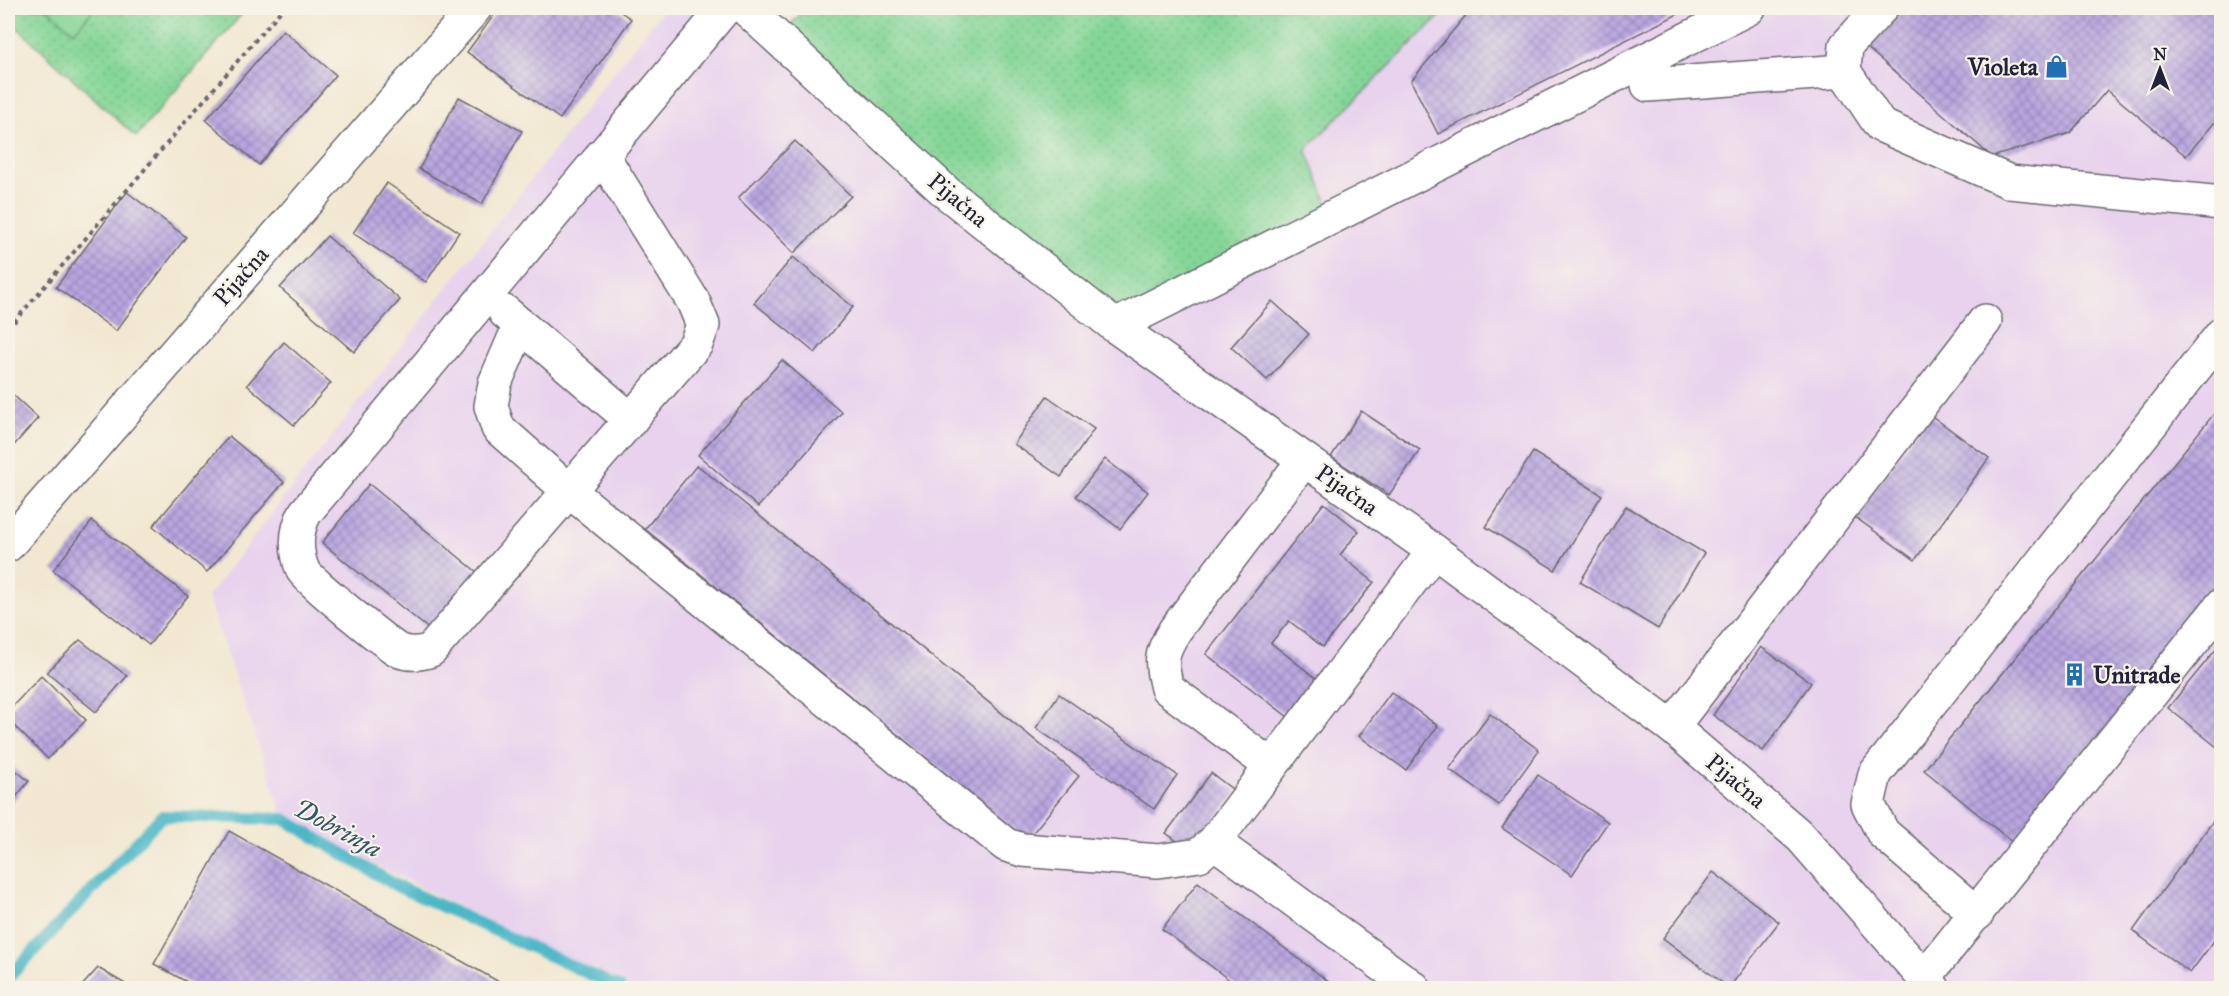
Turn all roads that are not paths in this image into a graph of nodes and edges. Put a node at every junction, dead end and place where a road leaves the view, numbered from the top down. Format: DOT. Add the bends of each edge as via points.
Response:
graph roads {
  1 [pos="475,8"];
  2 [pos="725,8"];
  3 [pos="746,8"];
  4 [pos="1749,8"];
  5 [pos="1881,8"];
  6 [pos="1844,71"];
  7 [pos="1648,85"];
  8 [pos="602,155"];
  9 [pos="2222,203"];
  10 [pos="486,295"];
  11 [pos="1985,321"];
  12 [pos="520,325"];
  13 [pos="1115,326"];
  14 [pos="2222,334"];
  15 [pos="631,420"];
  16 [pos="1304,460"];
  17 [pos="568,490"];
  18 [pos="8,545"];
  19 [pos="1434,551"];
  20 [pos="2222,605"];
  21 [pos="1672,727"];
  22 [pos="1271,766"];
  23 [pos="1214,842"];
  24 [pos="1977,914"];
  25 [pos="1928,983"];
  26 [pos="1414,988"];
  1 -- 18 [label="street, Pijačna"];
  2 -- 8 [label="street"];
  3 -- 13 [label="street, Pijačna" via="947,193"];
  4 -- 13 [label="street"];
  5 -- 6 [label="street" via="1846,46"];
  6 -- 7 [label="street"];
  6 -- 9 [label="street" via="1880,125 2010,182"];
  8 -- 10 [label="street"];
  8 -- 15 [label="street" via="693,301 703,325 696,344"];
  10 -- 12 [label="street"];
  10 -- 17 [label="street" via="305,513 297,529 297,551 304,574 397,651 417,655 431,650 448,632"];
  11 -- 21 [label="street"];
  12 -- 15 [label="street"];
  12 -- 17 [label="street" via="495,383 491,406 498,428"];
  13 -- 16 [label="street, Pijačna"];
  14 -- 24 [label="street" via="1875,774 1868,804 1883,833"];
  15 -- 17 [label="street"];
  16 -- 19 [label="street, Pijačna"];
  16 -- 22 [label="street" via="1162,650 1167,688"];
  17 -- 23 [label="street" via="1006,845 1023,850 1158,861 1199,855"];
  19 -- 21 [label="street, Pijačna"];
  19 -- 22 [label="street"];
  20 -- 24 [label="street"];
  21 -- 25 [label="street, Pijačna" via="1801,837"];
  22 -- 23 [label="street"];
  23 -- 26 [label="street"];
  24 -- 25 [label="street"];
}
